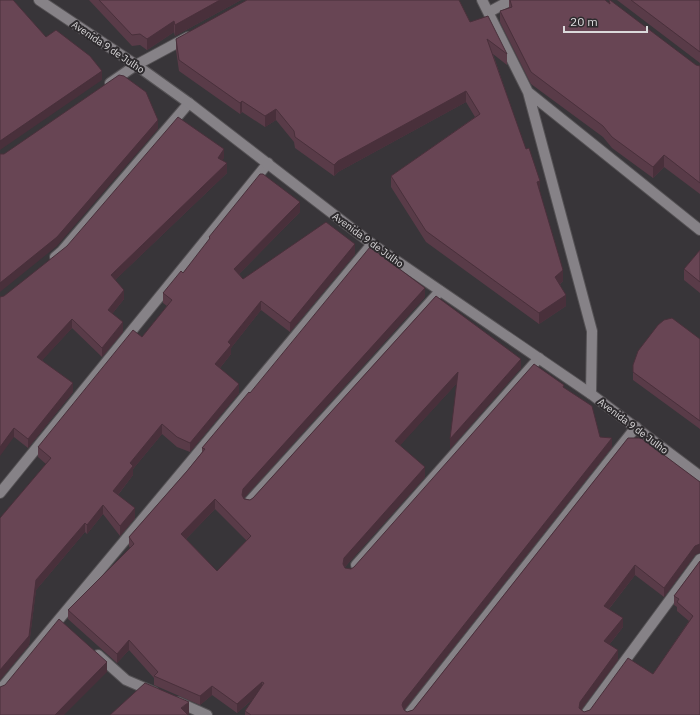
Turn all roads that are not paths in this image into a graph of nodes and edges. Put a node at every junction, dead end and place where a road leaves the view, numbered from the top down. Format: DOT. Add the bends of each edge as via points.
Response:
graph roads {
  1 [pos="39,0"];
  2 [pos="482,0"];
  3 [pos="511,0"];
  4 [pos="489,12"];
  5 [pos="199,31"];
  6 [pos="136,65"];
  7 [pos="104,87"];
  8 [pos="528,92"];
  9 [pos="188,103"];
  10 [pos="268,163"];
  11 [pos="700,230"];
  12 [pos="372,244"];
  13 [pos="44,266"];
  14 [pos="440,291"];
  15 [pos="539,358"];
  16 [pos="590,394"];
  17 [pos="636,427"];
  18 [pos="700,476"];
  19 [pos="0,494"];
  20 [pos="248,503"];
  21 [pos="700,559"];
  22 [pos="350,572"];
  23 [pos="92,650"];
  24 [pos="0,690"];
  25 [pos="207,715"];
  26 [pos="408,715"];
  27 [pos="585,715"];
  1 -- 6 [label="street, Avenida 9 de Julho"];
  2 -- 4 [label="street"];
  3 -- 4 [label="street"];
  4 -- 8 [label="street"];
  5 -- 6 [label="street"];
  6 -- 7 [label="street"];
  6 -- 9 [label="street, Avenida 9 de Julho"];
  8 -- 11 [label="street"];
  8 -- 16 [label="street" via="592,331"];
  9 -- 10 [label="street, Avenida 9 de Julho"];
  9 -- 13 [label="street" via="62,251"];
  10 -- 12 [label="street, Avenida 9 de Julho"];
  10 -- 19 [label="street"];
  12 -- 14 [label="street, Avenida 9 de Julho"];
  12 -- 24 [label="street" via="62,622"];
  14 -- 15 [label="street, Avenida 9 de Julho"];
  14 -- 20 [label="street"];
  15 -- 16 [label="street, Avenida 9 de Julho"];
  15 -- 22 [label="street"];
  16 -- 17 [label="street, Avenida 9 de Julho"];
  17 -- 18 [label="street, Avenida 9 de Julho"];
  17 -- 26 [label="street"];
  21 -- 27 [label="street"];
  23 -- 25 [label="street" via="126,680"];
}
